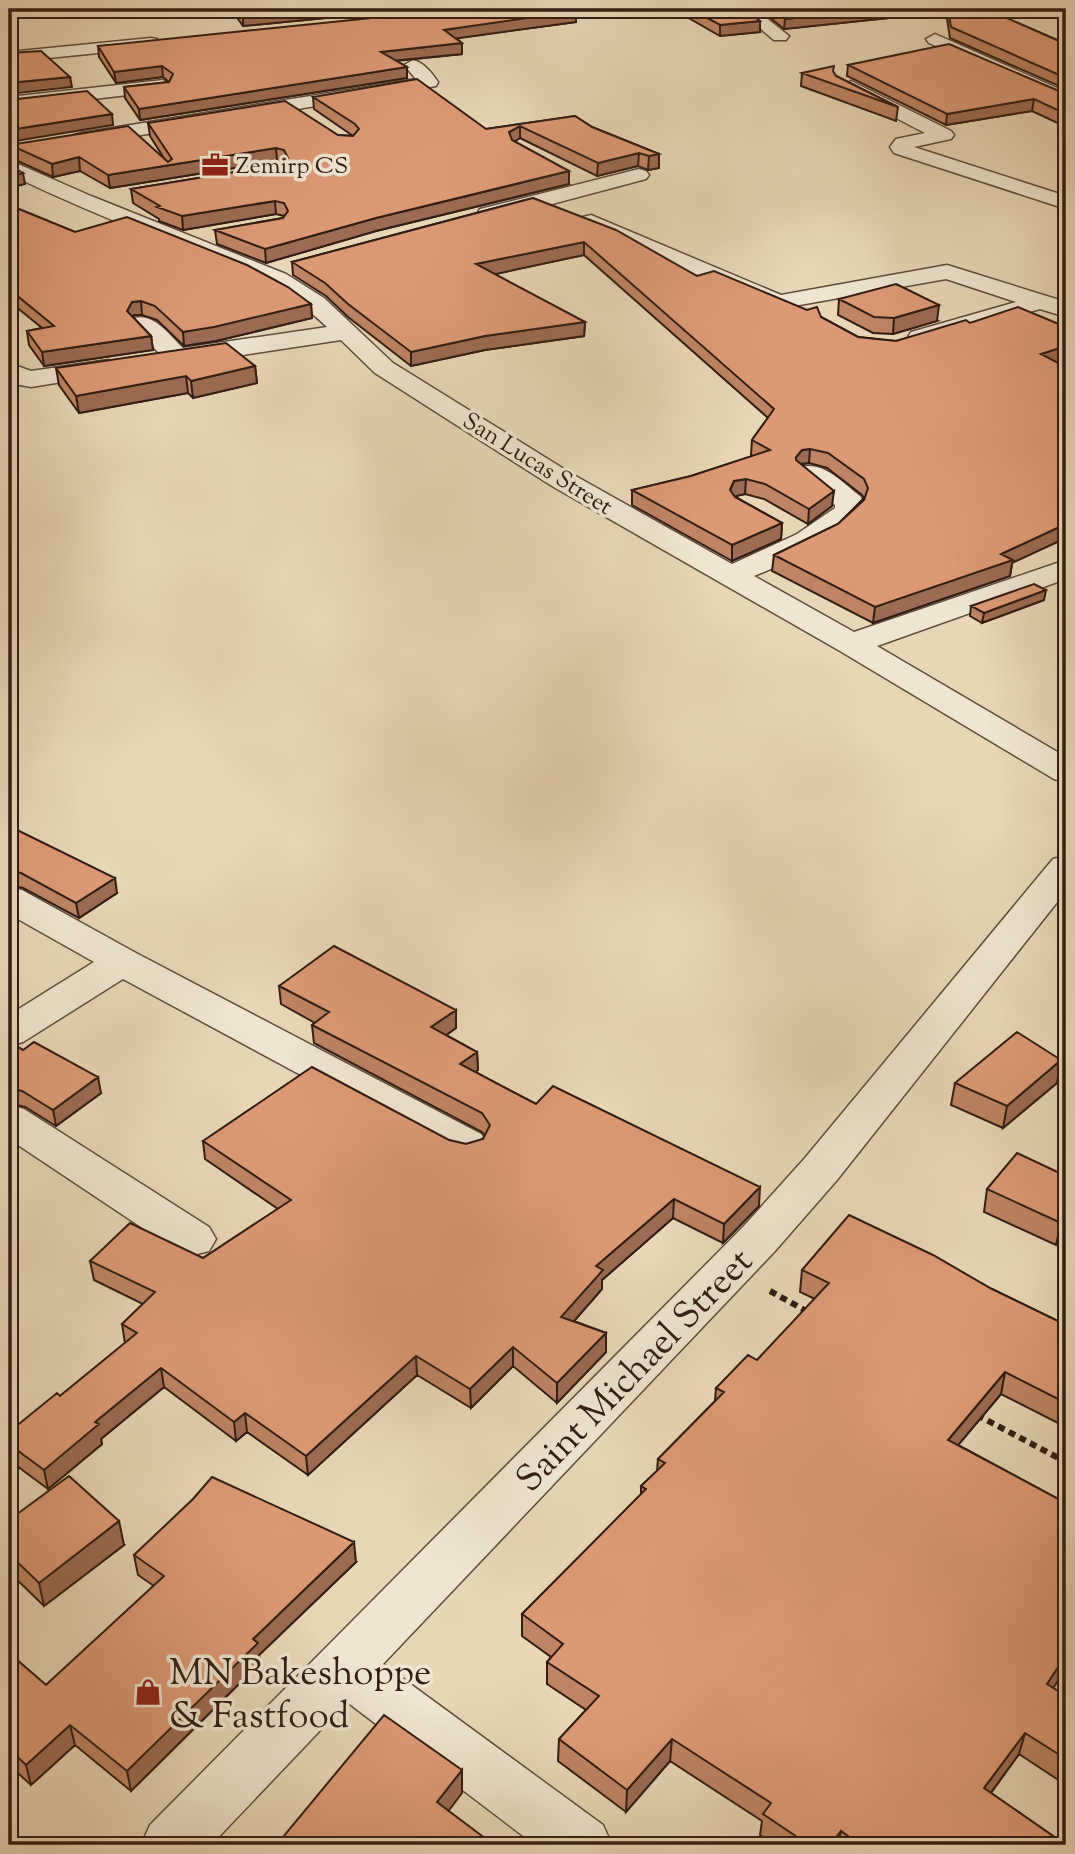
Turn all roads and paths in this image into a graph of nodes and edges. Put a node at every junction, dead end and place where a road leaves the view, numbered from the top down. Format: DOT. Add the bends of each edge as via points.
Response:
graph roads {
  1 [pos="745,9"];
  2 [pos="780,36"];
  3 [pos="935,39"];
  4 [pos="162,42"];
  5 [pos="9,57"];
  6 [pos="413,65"];
  7 [pos="842,83"];
  8 [pos="280,85"];
  9 [pos="163,86"];
  10 [pos="1066,99"];
  11 [pos="9,103"];
  12 [pos="304,110"];
  13 [pos="63,142"];
  14 [pos="13,155"];
  15 [pos="569,173"];
  16 [pos="639,175"];
  17 [pos="594,186"];
  18 [pos="122,195"];
  19 [pos="83,201"];
  20 [pos="537,202"];
  21 [pos="1066,203"];
  22 [pos="465,219"];
  23 [pos="223,233"];
  24 [pos="183,240"];
  25 [pos="293,266"];
  26 [pos="266,274"];
  27 [pos="1039,302"];
  28 [pos="1066,310"];
  29 [pos="143,323"];
  30 [pos="345,332"];
  31 [pos="894,345"];
  32 [pos="177,357"];
  33 [pos="9,372"];
  34 [pos="811,473"];
  35 [pos="777,522"];
  36 [pos="809,540"];
  37 [pos="1066,569"];
  38 [pos="731,575"];
  39 [pos="850,645"];
  40 [pos="1066,772"];
  41 [pos="1066,867"];
  42 [pos="9,898"];
  43 [pos="122,962"];
  44 [pos="9,1033"];
  45 [pos="9,1119"];
  46 [pos="466,1145"];
  47 [pos="193,1239"];
  48 [pos="729,1268"];
  49 [pos="820,1319"];
  50 [pos="973,1413"];
  51 [pos="1066,1462"];
  52 [pos="346,1668"];
  53 [pos="171,1845"];
  54 [pos="582,1845"];
  1 -- 2 [label="street"];
  3 -- 10 [label="street"];
  4 -- 5 [label="street"];
  6 -- 12 [label="street" via="429,82"];
  7 -- 21 [label="street" via="944,135 903,143 901,149"];
  8 -- 12 [label="street"];
  9 -- 11 [label="street"];
  12 -- 13 [label="street"];
  14 -- 19 [label="street, San Lucas Street"];
  15 -- 17 [label="street"];
  16 -- 17 [label="street"];
  17 -- 20 [label="street"];
  18 -- 19 [label="street"];
  19 -- 24 [label="street, San Lucas Street"];
  20 -- 22 [label="street"];
  20 -- 27 [label="street" via="777,302 947,272"];
  23 -- 24 [label="street"];
  24 -- 26 [label="street, San Lucas Street"];
  25 -- 26 [label="street"];
  26 -- 30 [label="street, San Lucas Street" via="316,303"];
  27 -- 28 [label="street"];
  27 -- 31 [label="street"];
  29 -- 32 [label="street"];
  30 -- 32 [label="street"];
  30 -- 38 [label="street, San Lucas Street" via="384,368 539,466"];
  32 -- 33 [label="street" via="31,379"];
  34 -- 36 [label="street" via="850,502 849,511"];
  35 -- 36 [label="street"];
  36 -- 38 [label="street"];
  37 -- 39 [label="street"];
  38 -- 39 [label="street, San Lucas Street"];
  39 -- 40 [label="street, San Lucas Street"];
  41 -- 48 [label="street, Saint Michael Street" via="821,1169"];
  42 -- 43 [label="street"];
  43 -- 44 [label="street"];
  43 -- 46 [label="street"];
  45 -- 47 [label="street"];
  48 -- 49 [label="path"];
  48 -- 52 [label="street, Saint Michael Street"];
  50 -- 51 [label="path"];
  52 -- 53 [label="street, Saint Michael Street"];
  52 -- 54 [label="street"];
}
